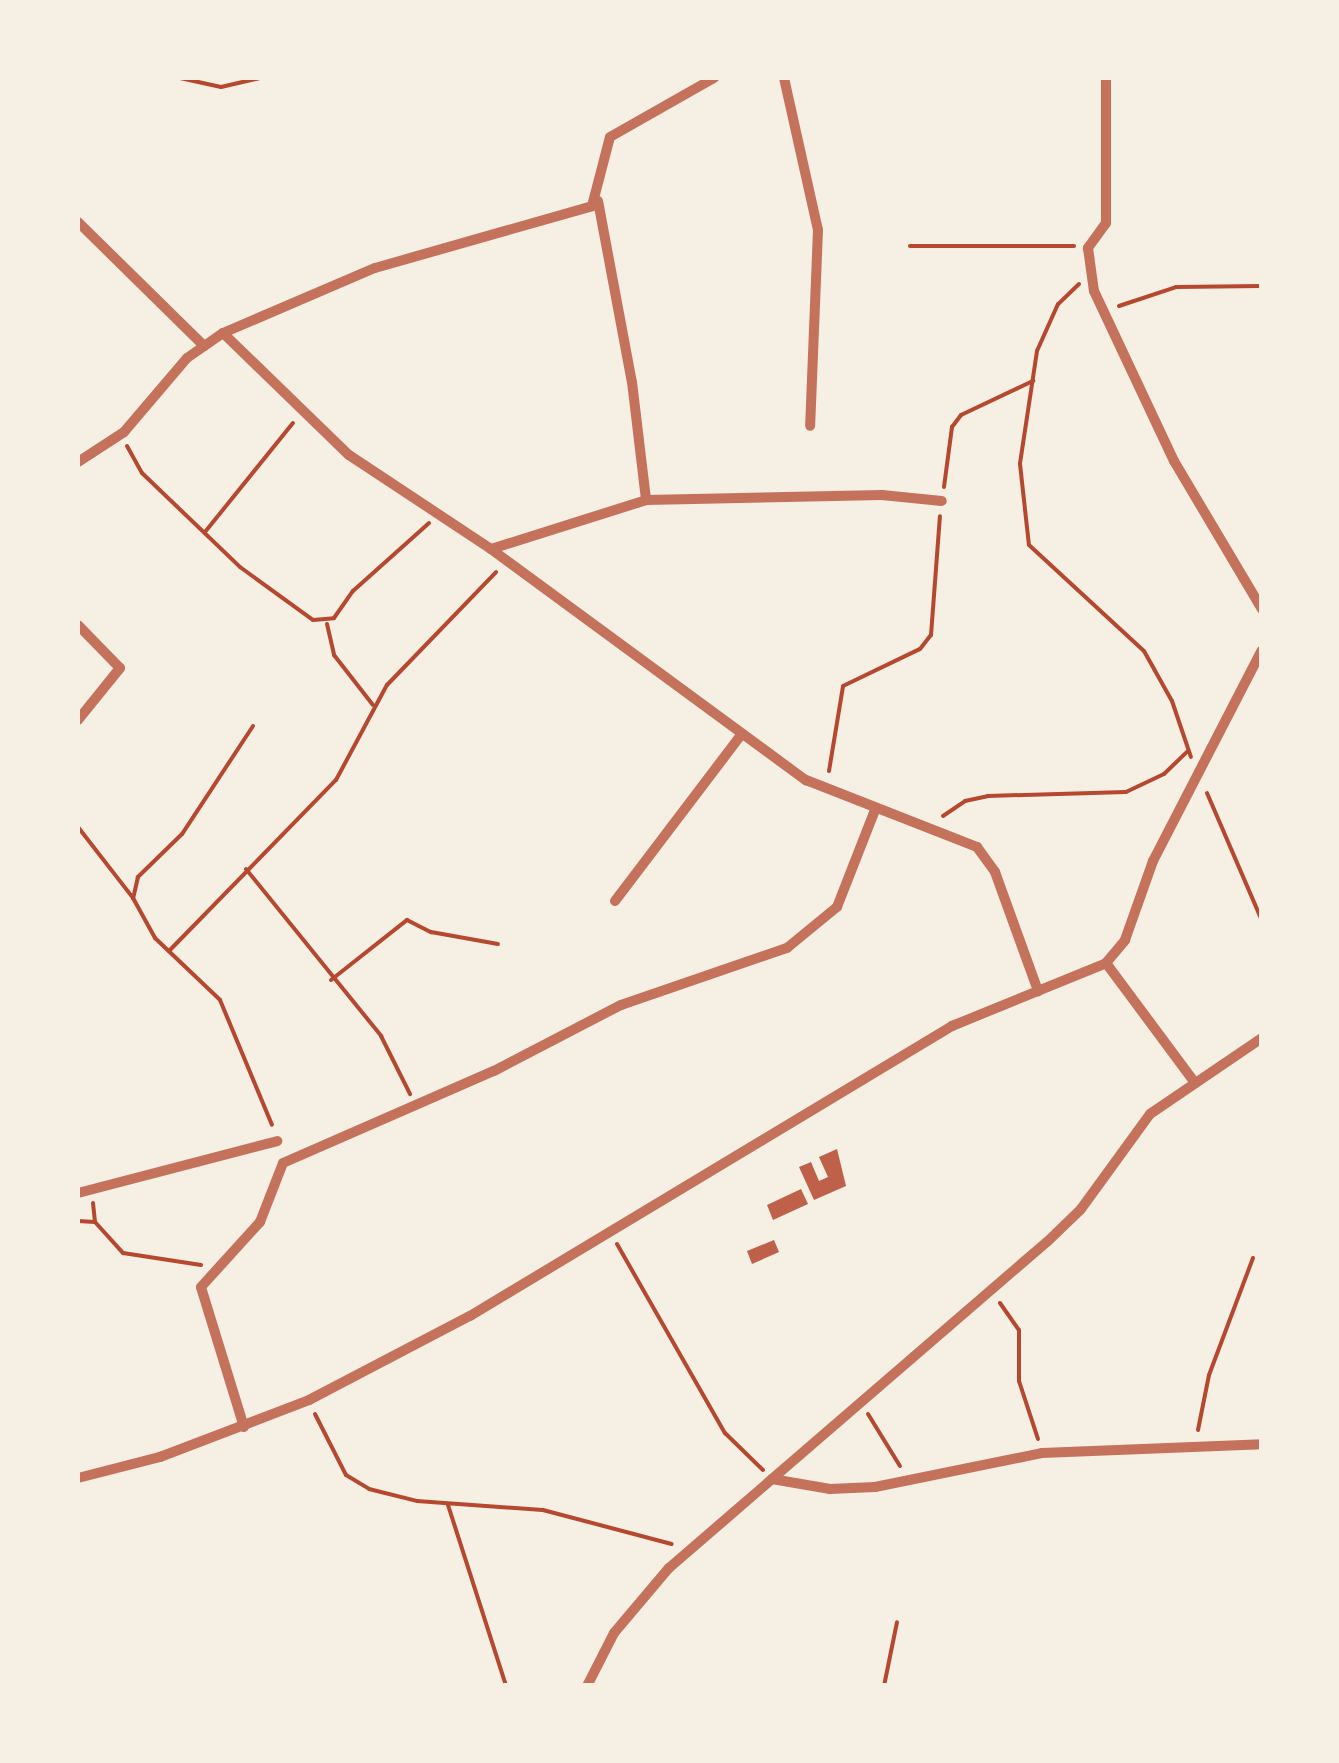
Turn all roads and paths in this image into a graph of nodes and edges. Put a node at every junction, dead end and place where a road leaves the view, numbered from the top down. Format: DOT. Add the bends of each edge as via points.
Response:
graph roads {
  1 [pos="180,78"];
  2 [pos="259,78"];
  3 [pos="714,78"];
  4 [pos="784,78"];
  5 [pos="1106,78"];
  6 [pos="598,201"];
  7 [pos="78,222"];
  8 [pos="910,246"];
  9 [pos="1088,248"];
  10 [pos="1090,274"];
  11 [pos="1262,286"];
  12 [pos="1107,310"];
  13 [pos="223,333"];
  14 [pos="204,346"];
  15 [pos="1034,381"];
  16 [pos="303,412"];
  17 [pos="810,426"];
  18 [pos="124,432"];
  19 [pos="78,462"];
  20 [pos="646,500"];
  21 [pos="942,500"];
  22 [pos="437,516"];
  23 [pos="204,533"];
  24 [pos="491,549"];
  25 [pos="507,561"];
  26 [pos="1262,610"];
  27 [pos="326,622"];
  28 [pos="78,626"];
  29 [pos="1262,650"];
  30 [pos="373,705"];
  31 [pos="78,720"];
  32 [pos="253,726"];
  33 [pos="741,735"];
  34 [pos="1188,751"];
  35 [pos="1198,775"];
  36 [pos="827,791"];
  37 [pos="875,810"];
  38 [pos="78,827"];
  39 [pos="933,827"];
  40 [pos="246,869"];
  41 [pos="134,898"];
  42 [pos="615,901"];
  43 [pos="1262,921"];
  44 [pos="498,944"];
  45 [pos="169,951"];
  46 [pos="1106,963"];
  47 [pos="331,980"];
  48 [pos="1038,991"];
  49 [pos="1262,1038"];
  50 [pos="1193,1080"];
  51 [pos="416,1107"];
  52 [pos="276,1141"];
  53 [pos="93,1185"];
  54 [pos="78,1192"];
  55 [pos="78,1221"];
  56 [pos="95,1222"];
  57 [pos="610,1231"];
  58 [pos="1254,1258"];
  59 [pos="216,1266"];
  60 [pos="990,1292"];
  61 [pos="310,1400"];
  62 [pos="860,1402"];
  63 [pos="244,1427"];
  64 [pos="1262,1444"];
  65 [pos="1195,1450"];
  66 [pos="1042,1453"];
  67 [pos="78,1478"];
  68 [pos="772,1479"];
  69 [pos="910,1482"];
  70 [pos="447,1504"];
  71 [pos="696,1548"];
  72 [pos="898,1622"];
  73 [pos="506,1686"];
  74 [pos="587,1686"];
  75 [pos="884,1686"];
  1 -- 2 [label="path" via="221,87"];
  3 -- 6 [label="street" via="610,137 598,166"];
  4 -- 17 [label="street" via="818,230"];
  5 -- 9 [label="street" via="1106,223"];
  6 -- 13 [label="street" via="331,284"];
  6 -- 20 [label="street"];
  7 -- 14 [label="street"];
  8 -- 9 [label="path"];
  9 -- 12 [label="street" via="1094,291"];
  10 -- 15 [label="path" via="1048,322"];
  11 -- 12 [label="path" via="1176,287"];
  12 -- 26 [label="street" via="1174,461"];
  13 -- 14 [label="street"];
  13 -- 16 [label="street"];
  14 -- 18 [label="street"];
  15 -- 21 [label="path" via="976,406 952,427"];
  15 -- 34 [label="path" via="1020,464 1029,545 1144,651 1172,702"];
  16 -- 22 [label="street" via="349,455"];
  16 -- 23 [label="path"];
  18 -- 19 [label="street"];
  18 -- 23 [label="path" via="134,464"];
  20 -- 21 [label="street"];
  20 -- 24 [label="street"];
  21 -- 36 [label="path" via="932,634 920,649 843,686"];
  22 -- 24 [label="street"];
  22 -- 27 [label="path"];
  23 -- 27 [label="path" via="274,596"];
  24 -- 25 [label="street"];
  25 -- 30 [label="path"];
  25 -- 33 [label="street"];
  27 -- 30 [label="path" via="334,654"];
  28 -- 31 [label="street" via="120,668"];
  29 -- 35 [label="street"];
  30 -- 40 [label="path" via="363,740 336,780"];
  32 -- 41 [label="path" via="182,834 138,878"];
  33 -- 36 [label="street"];
  33 -- 42 [label="street"];
  34 -- 35 [label="path"];
  34 -- 39 [label="path" via="1164,774 1126,792 988,796 965,801"];
  35 -- 43 [label="path"];
  35 -- 46 [label="street" via="1153,861 1125,940"];
  36 -- 37 [label="street"];
  37 -- 39 [label="street"];
  37 -- 51 [label="street" via="837,907 809,934 746,966 621,1004"];
  38 -- 41 [label="path"];
  39 -- 48 [label="street" via="988,859"];
  40 -- 45 [label="path"];
  40 -- 47 [label="path"];
  41 -- 45 [label="path"];
  44 -- 47 [label="path" via="431,932 407,920"];
  45 -- 52 [label="path" via="220,1000"];
  46 -- 48 [label="street"];
  46 -- 50 [label="street"];
  47 -- 51 [label="path" via="382,1036"];
  48 -- 57 [label="street" via="952,1026"];
  49 -- 50 [label="street"];
  50 -- 60 [label="street" via="1125,1143 1081,1208"];
  51 -- 59 [label="street" via="292,1156 260,1222"];
  52 -- 53 [label="street"];
  53 -- 54 [label="street"];
  53 -- 56 [label="path"];
  55 -- 56 [label="path"];
  56 -- 59 [label="path" via="112,1245 134,1257"];
  57 -- 61 [label="street" via="424,1342"];
  57 -- 68 [label="path" via="725,1433"];
  58 -- 65 [label="path" via="1209,1375"];
  59 -- 63 [label="street" via="201,1288"];
  60 -- 62 [label="street"];
  60 -- 66 [label="path" via="1018,1330 1019,1381"];
  61 -- 63 [label="street"];
  61 -- 70 [label="path" via="346,1476 394,1496"];
  62 -- 68 [label="street"];
  62 -- 69 [label="path"];
  63 -- 67 [label="street"];
  64 -- 65 [label="street"];
  65 -- 66 [label="street"];
  66 -- 69 [label="street"];
  68 -- 69 [label="street" via="830,1489"];
  68 -- 71 [label="street"];
  70 -- 71 [label="path" via="543,1510"];
  70 -- 73 [label="path"];
  71 -- 74 [label="street" via="669,1568 614,1633"];
  72 -- 75 [label="path"];
}
